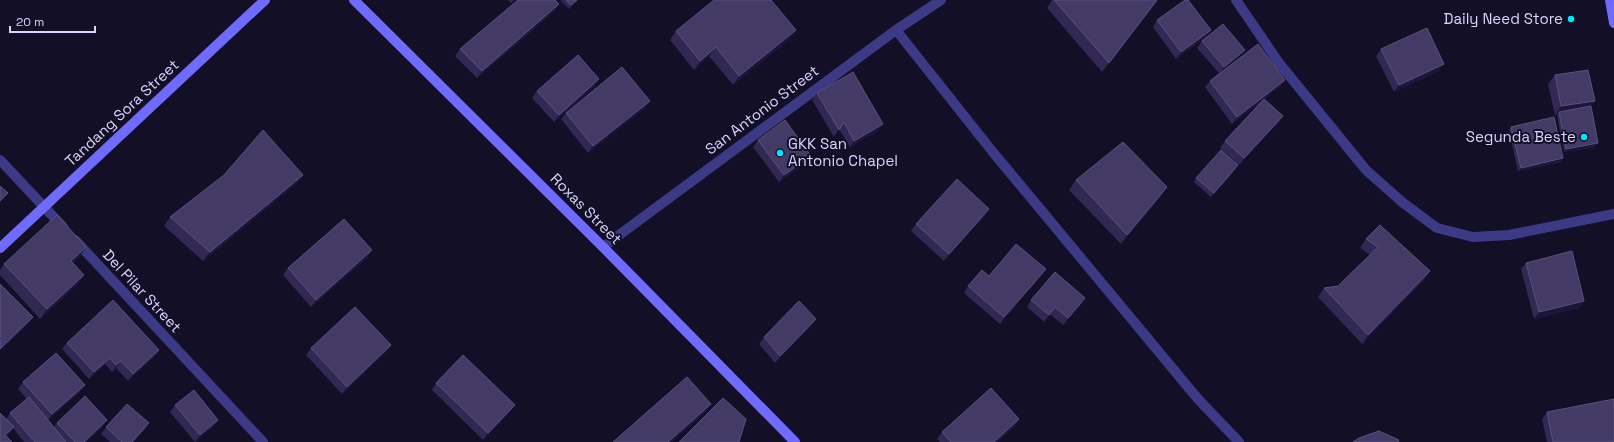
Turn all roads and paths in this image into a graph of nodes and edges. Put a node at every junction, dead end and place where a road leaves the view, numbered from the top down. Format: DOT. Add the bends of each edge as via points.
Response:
graph roads {
  1 [pos="265,0"];
  2 [pos="354,0"];
  3 [pos="940,0"];
  4 [pos="1236,0"];
  5 [pos="1610,0"];
  6 [pos="1614,23"];
  7 [pos="896,30"];
  8 [pos="0,160"];
  9 [pos="43,207"];
  10 [pos="1614,214"];
  11 [pos="603,247"];
  12 [pos="0,248"];
  13 [pos="258,440"];
  14 [pos="794,442"];
  15 [pos="1239,442"];
  1 -- 9 [label="street, Tandang Sora Street"];
  2 -- 11 [label="street, Roxas Street"];
  3 -- 7 [label="street, San Antonio Street"];
  4 -- 10 [label="street" via="1279,63 1366,170 1402,202 1437,228 1473,237 1509,235"];
  5 -- 6 [label="street"];
  7 -- 11 [label="street, San Antonio Street"];
  7 -- 15 [label="street" via="992,151 1188,386"];
  8 -- 9 [label="street, Del Pilar Street"];
  9 -- 12 [label="street, Tandang Sora Street"];
  9 -- 13 [label="street, Del Pilar Street"];
  11 -- 14 [label="street, Roxas Street"];
}
